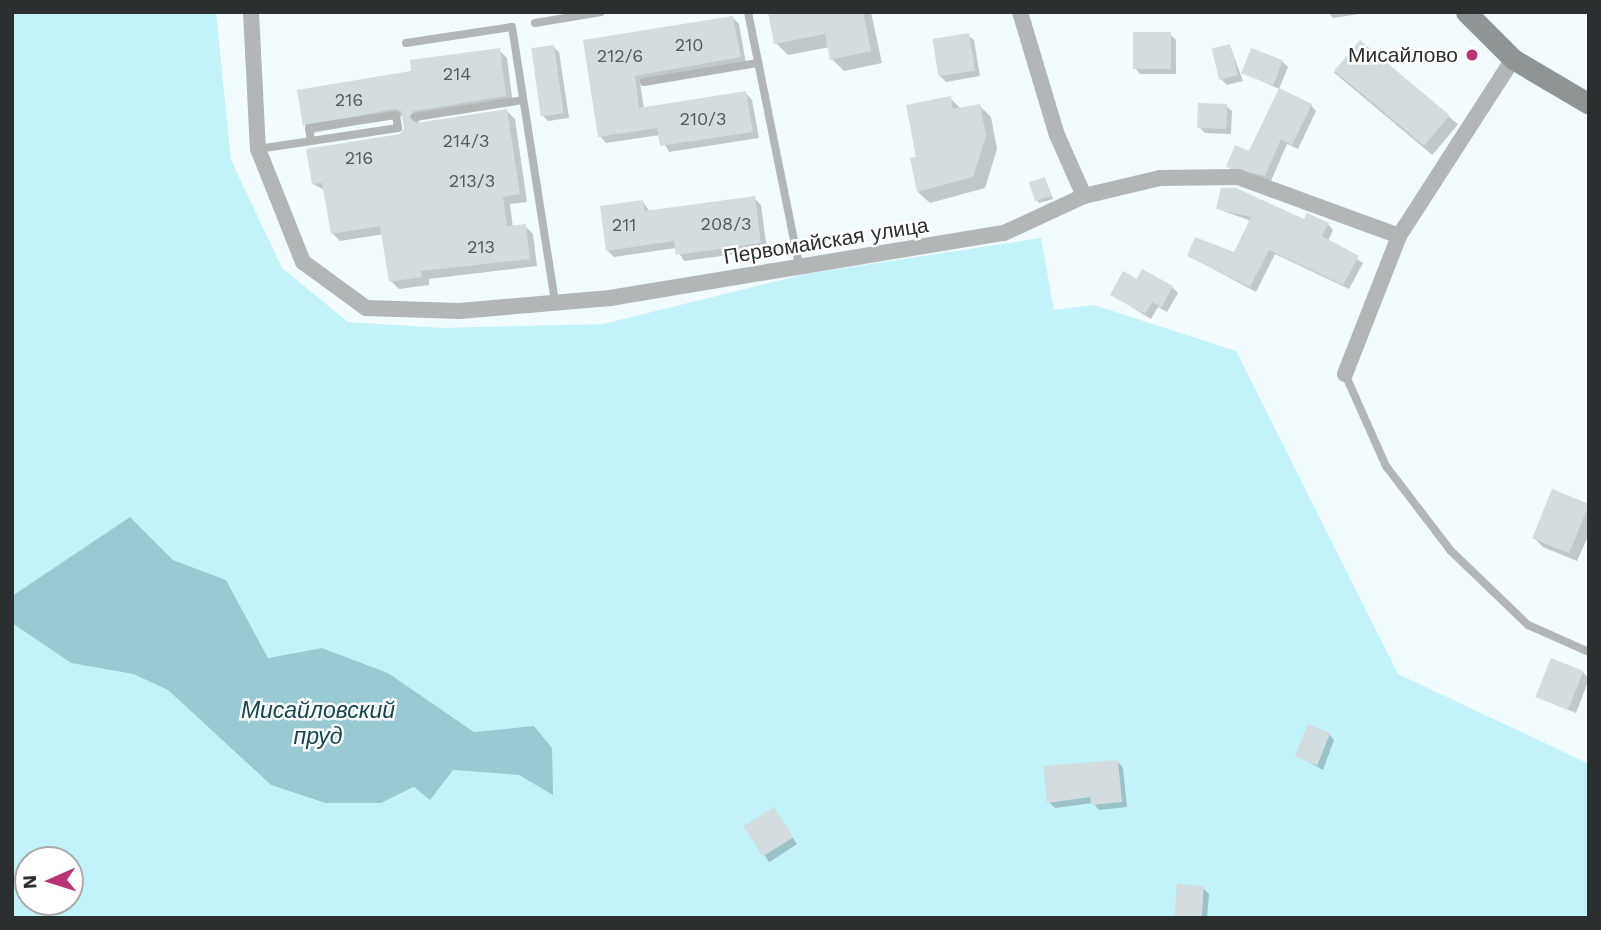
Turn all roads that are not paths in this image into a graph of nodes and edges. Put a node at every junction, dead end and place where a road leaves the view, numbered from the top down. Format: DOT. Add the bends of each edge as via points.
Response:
graph roads {
  1 [pos="251,12"];
  2 [pos="601,12"];
  3 [pos="748,12"];
  4 [pos="1020,12"];
  5 [pos="1466,12"];
  6 [pos="535,23"];
  7 [pos="406,43"];
  8 [pos="1513,59"];
  9 [pos="758,62"];
  10 [pos="644,82"];
  11 [pos="523,100"];
  12 [pos="1589,104"];
  13 [pos="415,117"];
  14 [pos="312,141"];
  15 [pos="258,149"];
  16 [pos="1084,196"];
  17 [pos="1399,236"];
  18 [pos="799,266"];
  19 [pos="555,303"];
  20 [pos="1345,373"];
  21 [pos="1589,652"];
  1 -- 15 [label="street, Первомайская улица"];
  2 -- 6 [label="lane"];
  3 -- 9 [label="lane"];
  4 -- 16 [label="street" via="1057,135"];
  5 -- 8 [label="main road"];
  7 -- 11 [label="lane" via="512,27"];
  8 -- 12 [label="main road"];
  8 -- 17 [label="street"];
  9 -- 10 [label="lane"];
  9 -- 18 [label="lane"];
  11 -- 13 [label="lane"];
  11 -- 19 [label="lane"];
  14 -- 14 [label="lane" via="398,128 396,115 309,128"];
  14 -- 15 [label="lane"];
  15 -- 19 [label="street, Первомайская улица" via="303,262 366,308 459,311"];
  16 -- 17 [label="street, Первомайская улица" via="1160,178 1238,177"];
  16 -- 18 [label="street, Первомайская улица" via="1004,233"];
  17 -- 20 [label="street"];
  18 -- 19 [label="street, Первомайская улица"];
  20 -- 21 [label="lane" via="1385,466 1451,551 1528,625"];
}
